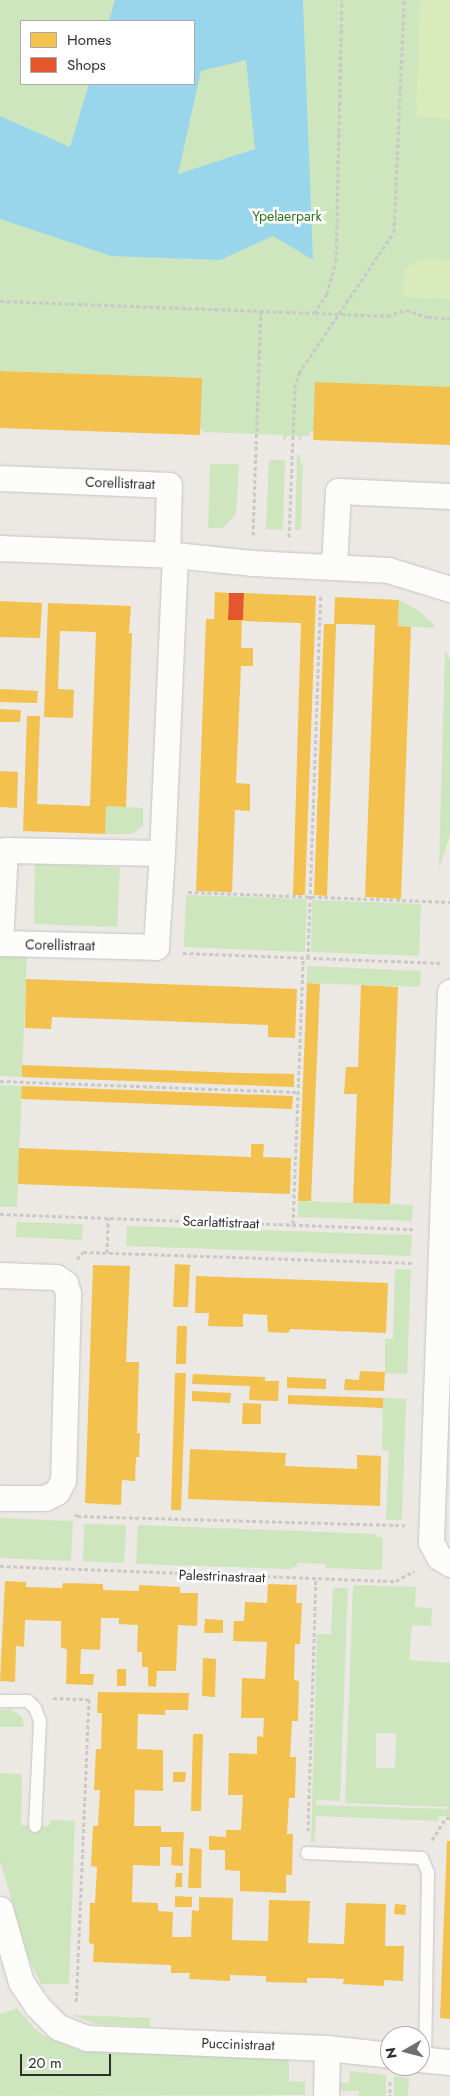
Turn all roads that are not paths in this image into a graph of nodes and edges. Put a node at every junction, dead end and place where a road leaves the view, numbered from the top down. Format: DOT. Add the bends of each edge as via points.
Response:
graph roads {
  1 [pos="0,478"];
  2 [pos="450,496"];
  3 [pos="0,548"];
  4 [pos="171,555"];
  5 [pos="328,567"];
  6 [pos="450,589"];
  7 [pos="162,853"];
  8 [pos="450,992"];
  9 [pos="0,1275"];
  10 [pos="0,1498"];
  11 [pos="444,1561"];
  12 [pos="0,1700"];
  13 [pos="35,1826"];
  14 [pos="307,1853"];
  15 [pos="0,1909"];
  16 [pos="11,1982"];
  17 [pos="423,2026"];
  18 [pos="327,2048"];
  19 [pos="380,2054"];
  20 [pos="430,2060"];
  21 [pos="450,2062"];
  22 [pos="326,2096"];
  1 -- 4 [label="street, Corellistraat" via="169,484"];
  2 -- 5 [label="street" via="338,491"];
  3 -- 4 [label="street"];
  4 -- 5 [label="street"];
  4 -- 7 [label="street, Corellistraat"];
  5 -- 6 [label="street" via="388,570"];
  7 -- 7 [label="street, Corellistraat" via="5,850 0,944 156,947"];
  8 -- 11 [label="street" via="431,1542"];
  9 -- 10 [label="street" via="56,1277 67,1287 68,1293 62,1480 56,1492 45,1498"];
  12 -- 13 [label="lane" via="28,1701 40,1721"];
  14 -- 17 [label="lane" via="422,1858 428,1873"];
  15 -- 16 [label="street, Puccinistraat"];
  16 -- 18 [label="street, Puccinistraat" via="58,2027 87,2038"];
  18 -- 19 [label="street, Puccinistraat"];
  18 -- 22 [label="street"];
  20 -- 21 [label="street"];
}
